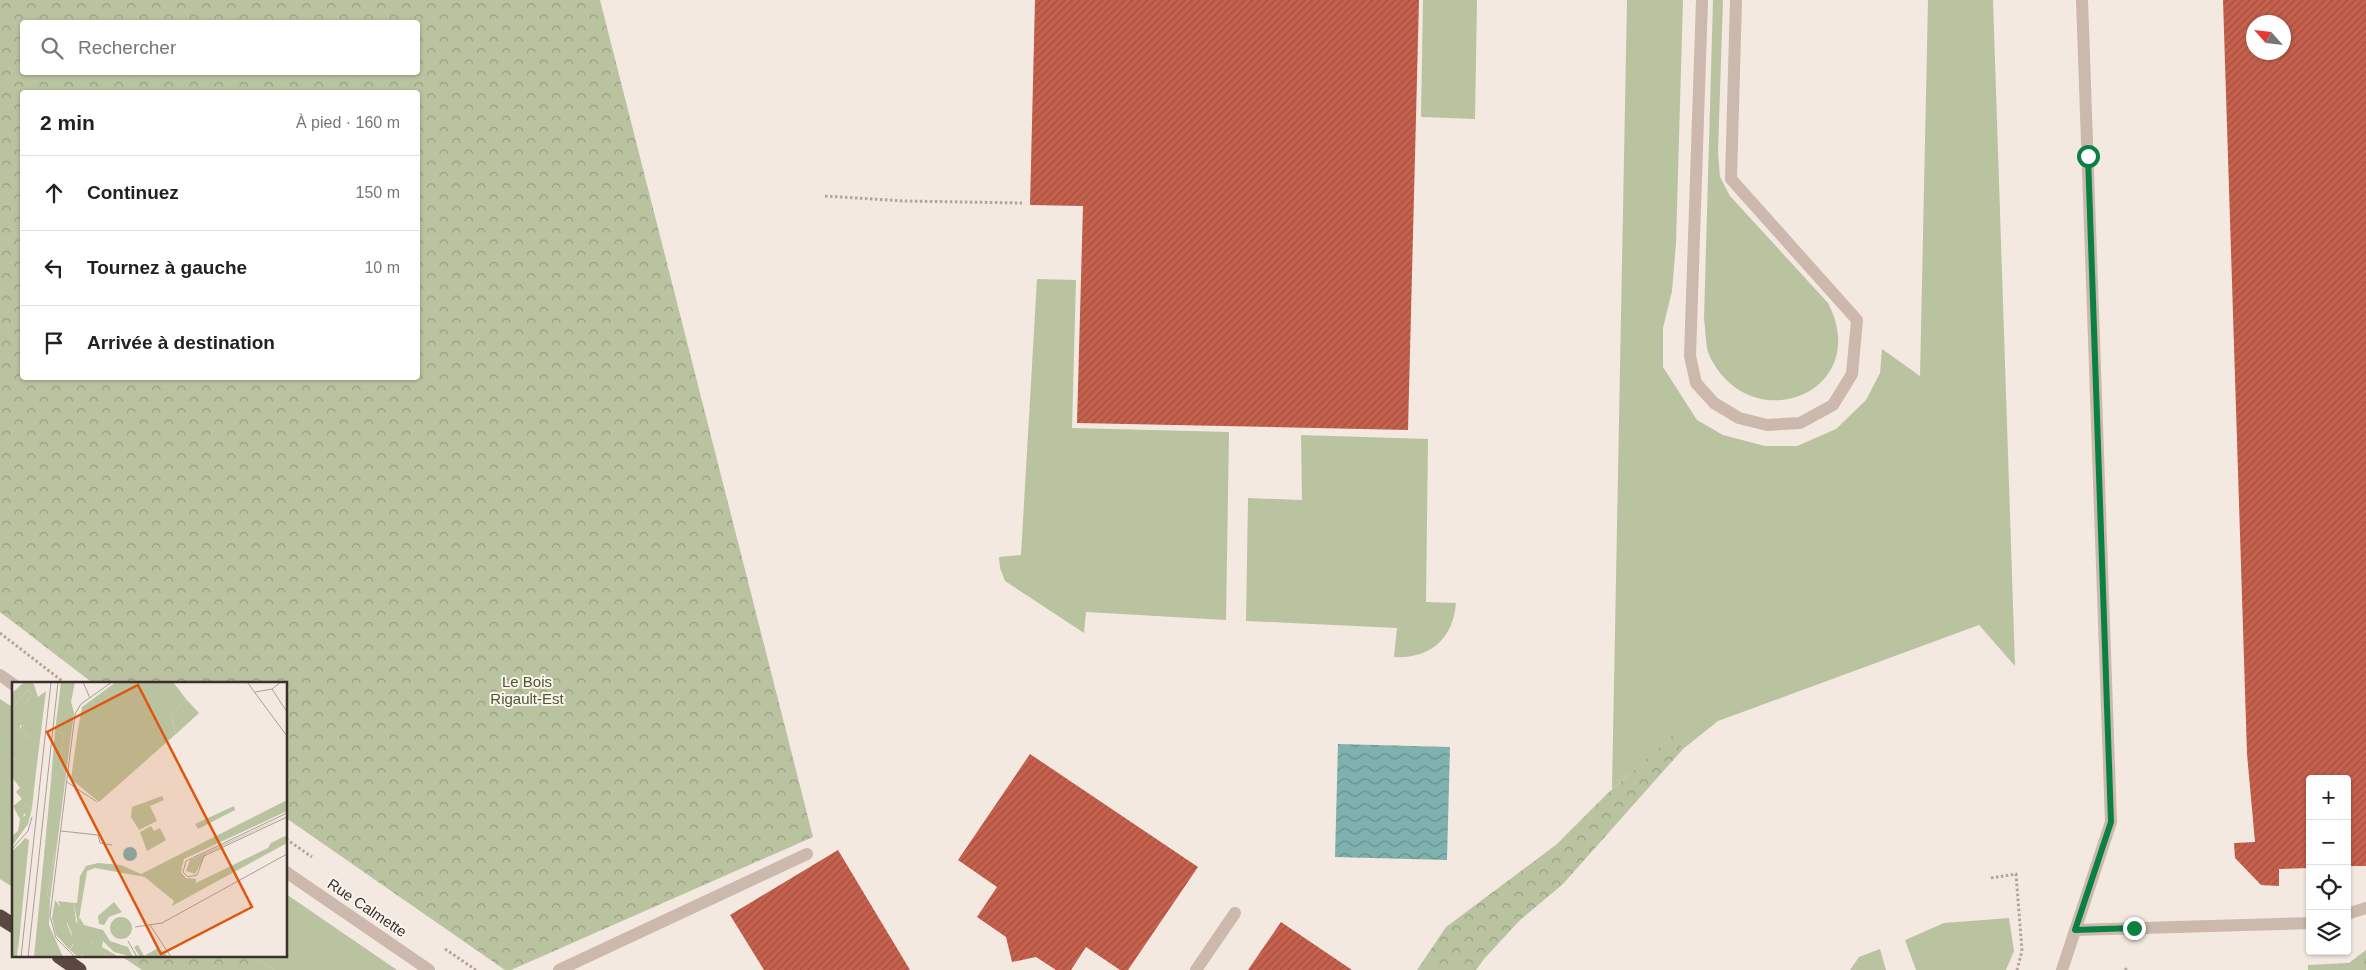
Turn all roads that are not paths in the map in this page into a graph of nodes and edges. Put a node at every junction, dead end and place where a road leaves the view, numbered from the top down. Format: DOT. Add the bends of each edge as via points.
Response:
graph roads {
  1 [pos="1702,0"];
  2 [pos="1736,0"];
  3 [pos="2082,0"];
  4 [pos="0,676"];
  5 [pos="12,684"];
  6 [pos="807,854"];
  7 [pos="288,873"];
  8 [pos="2366,908"];
  9 [pos="1234,913"];
  10 [pos="2351,913"];
  11 [pos="0,917"];
  12 [pos="2306,923"];
  13 [pos="12,925"];
  14 [pos="2075,930"];
  15 [pos="62,958"];
  16 [pos="79,970"];
  17 [pos="430,970"];
  18 [pos="560,970"];
  19 [pos="1196,970"];
  20 [pos="2062,970"];
  1 -- 2 [label="street" via="1690,356 1696,383 1714,403 1739,418 1767,425 1800,423 1833,405 1852,374 1857,320 1731,179"];
  3 -- 14 [label="street" via="2111,822"];
  4 -- 5 [label="street"];
  6 -- 18 [label="street"];
  7 -- 17 [label="street, Rue Calmette"];
  8 -- 10 [label="street"];
  9 -- 19 [label="street"];
  11 -- 13 [label="highway"];
  12 -- 14 [label="street"];
  14 -- 20 [label="street"];
  15 -- 16 [label="highway"];
}
